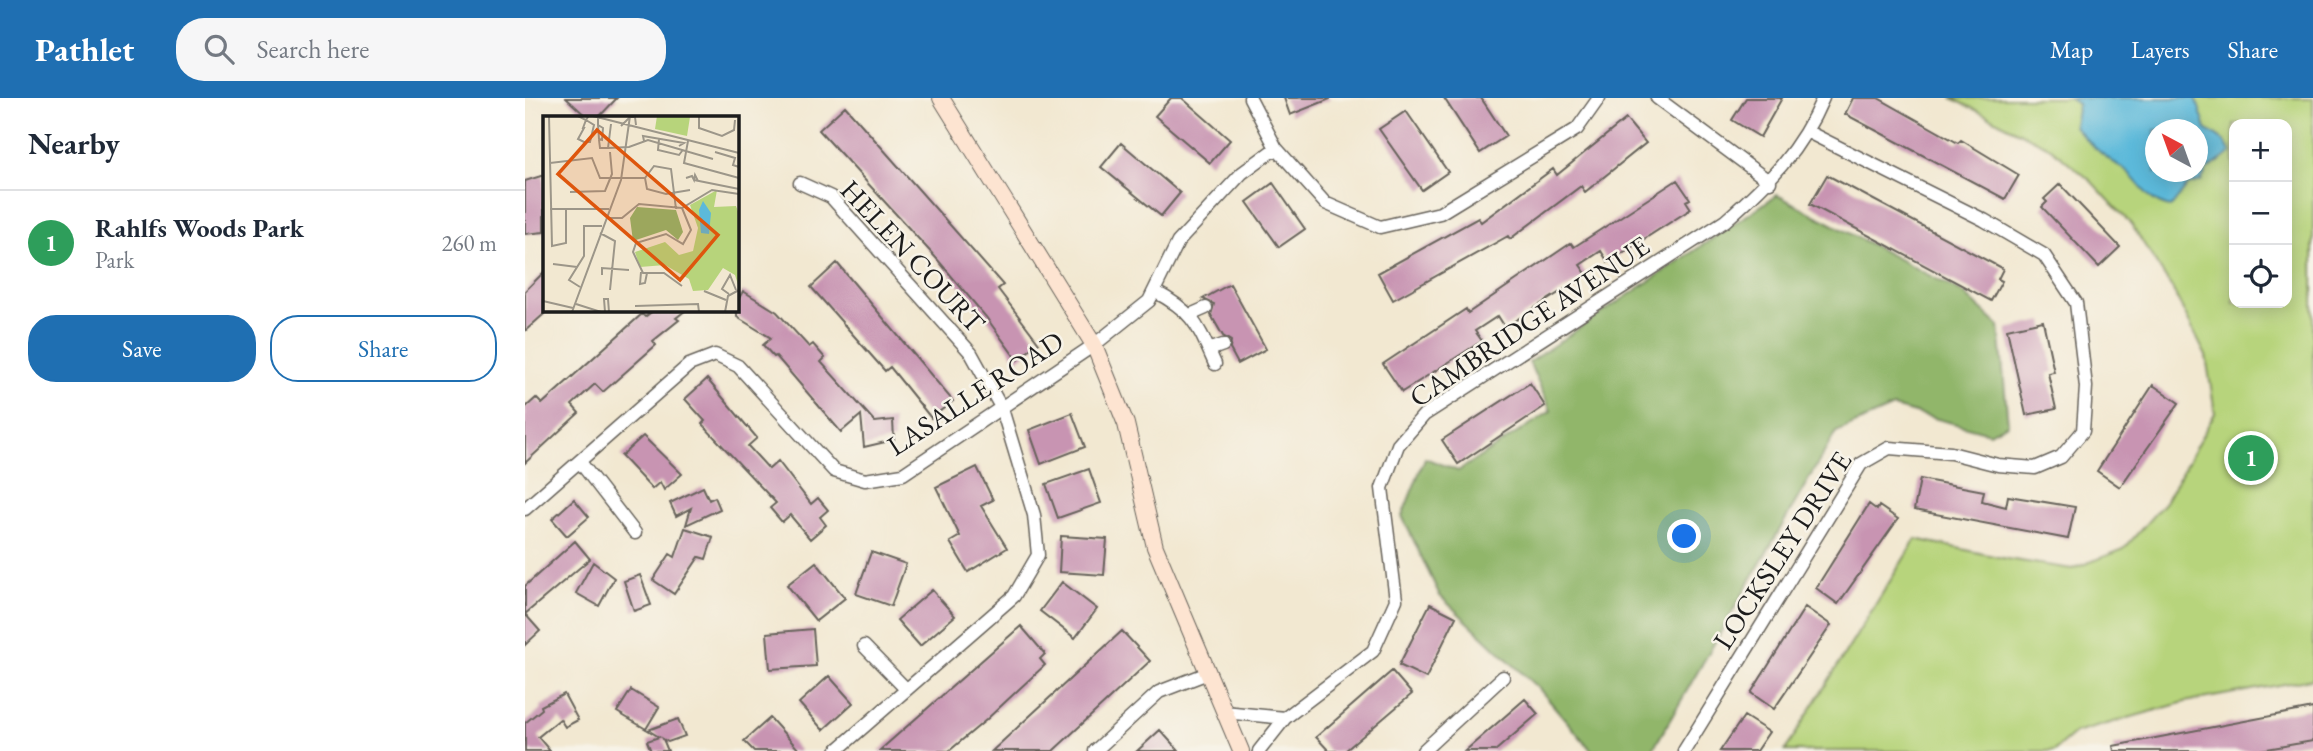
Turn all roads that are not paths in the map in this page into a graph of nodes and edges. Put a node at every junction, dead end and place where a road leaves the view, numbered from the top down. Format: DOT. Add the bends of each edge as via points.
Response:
graph roads {
  1 [pos="941,98"];
  2 [pos="1250,98"];
  3 [pos="1599,98"];
  4 [pos="1657,98"];
  5 [pos="1823,98"];
  6 [pos="1808,132"];
  7 [pos="1276,148"];
  8 [pos="1770,182"];
  9 [pos="800,183"];
  10 [pos="1154,291"];
  11 [pos="1206,308"];
  12 [pos="1190,315"];
  13 [pos="1094,345"];
  14 [pos="1223,345"];
  15 [pos="1209,350"];
  16 [pos="1215,363"];
  17 [pos="1002,409"];
  18 [pos="580,462"];
  19 [pos="525,509"];
  20 [pos="635,533"];
  21 [pos="864,646"];
  22 [pos="1208,673"];
  23 [pos="1503,677"];
  24 [pos="905,688"];
  25 [pos="1224,712"];
  26 [pos="1285,718"];
  27 [pos="836,751"];
  28 [pos="1095,751"];
  29 [pos="1241,751"];
  30 [pos="1259,751"];
  31 [pos="1423,751"];
  32 [pos="1684,751"];
  1 -- 13 [label="main road"];
  2 -- 7 [label="street"];
  3 -- 7 [label="street" via="1577,129 1440,213 1380,228 1325,203"];
  4 -- 8 [label="street"];
  5 -- 6 [label="street, CAMBRIDGE AVENUE"];
  6 -- 8 [label="street, CAMBRIDGE AVENUE"];
  6 -- 32 [label="street, LOCKSLEY DRIVE" via="2044,255 2076,303 2085,387 2083,431 2061,457 2035,468 1889,447 1861,464"];
  7 -- 10 [label="street, LASALLE ROAD" via="1242,173 1178,242"];
  8 -- 26 [label="street, CAMBRIDGE AVENUE" via="1725,221 1424,415 1398,445 1382,488 1396,600 1373,651"];
  9 -- 17 [label="street, HELEN COURT" via="831,197 971,353"];
  10 -- 12 [label="street" via="1180,304"];
  10 -- 13 [label="street, LASALLE ROAD" via="1149,301"];
  11 -- 12 [label="street"];
  12 -- 15 [label="street"];
  13 -- 17 [label="street, LASALLE ROAD"];
  13 -- 22 [label="main road" via="1126,424 1155,547"];
  14 -- 15 [label="street"];
  15 -- 16 [label="street"];
  17 -- 18 [label="street, LASALLE ROAD" via="903,474 865,480 834,471 738,366 715,355 689,365"];
  17 -- 24 [label="street, HELEN COURT" via="1034,515 1038,555 1014,596"];
  18 -- 19 [label="street, LASALLE ROAD"];
  18 -- 20 [label="street"];
  21 -- 24 [label="street"];
  22 -- 25 [label="main road"];
  22 -- 28 [label="street" via="1159,692"];
  23 -- 31 [label="street"];
  24 -- 27 [label="street, HELEN COURT"];
  25 -- 26 [label="street"];
  25 -- 29 [label="main road"];
  26 -- 30 [label="street, CAMBRIDGE AVENUE"];
}
